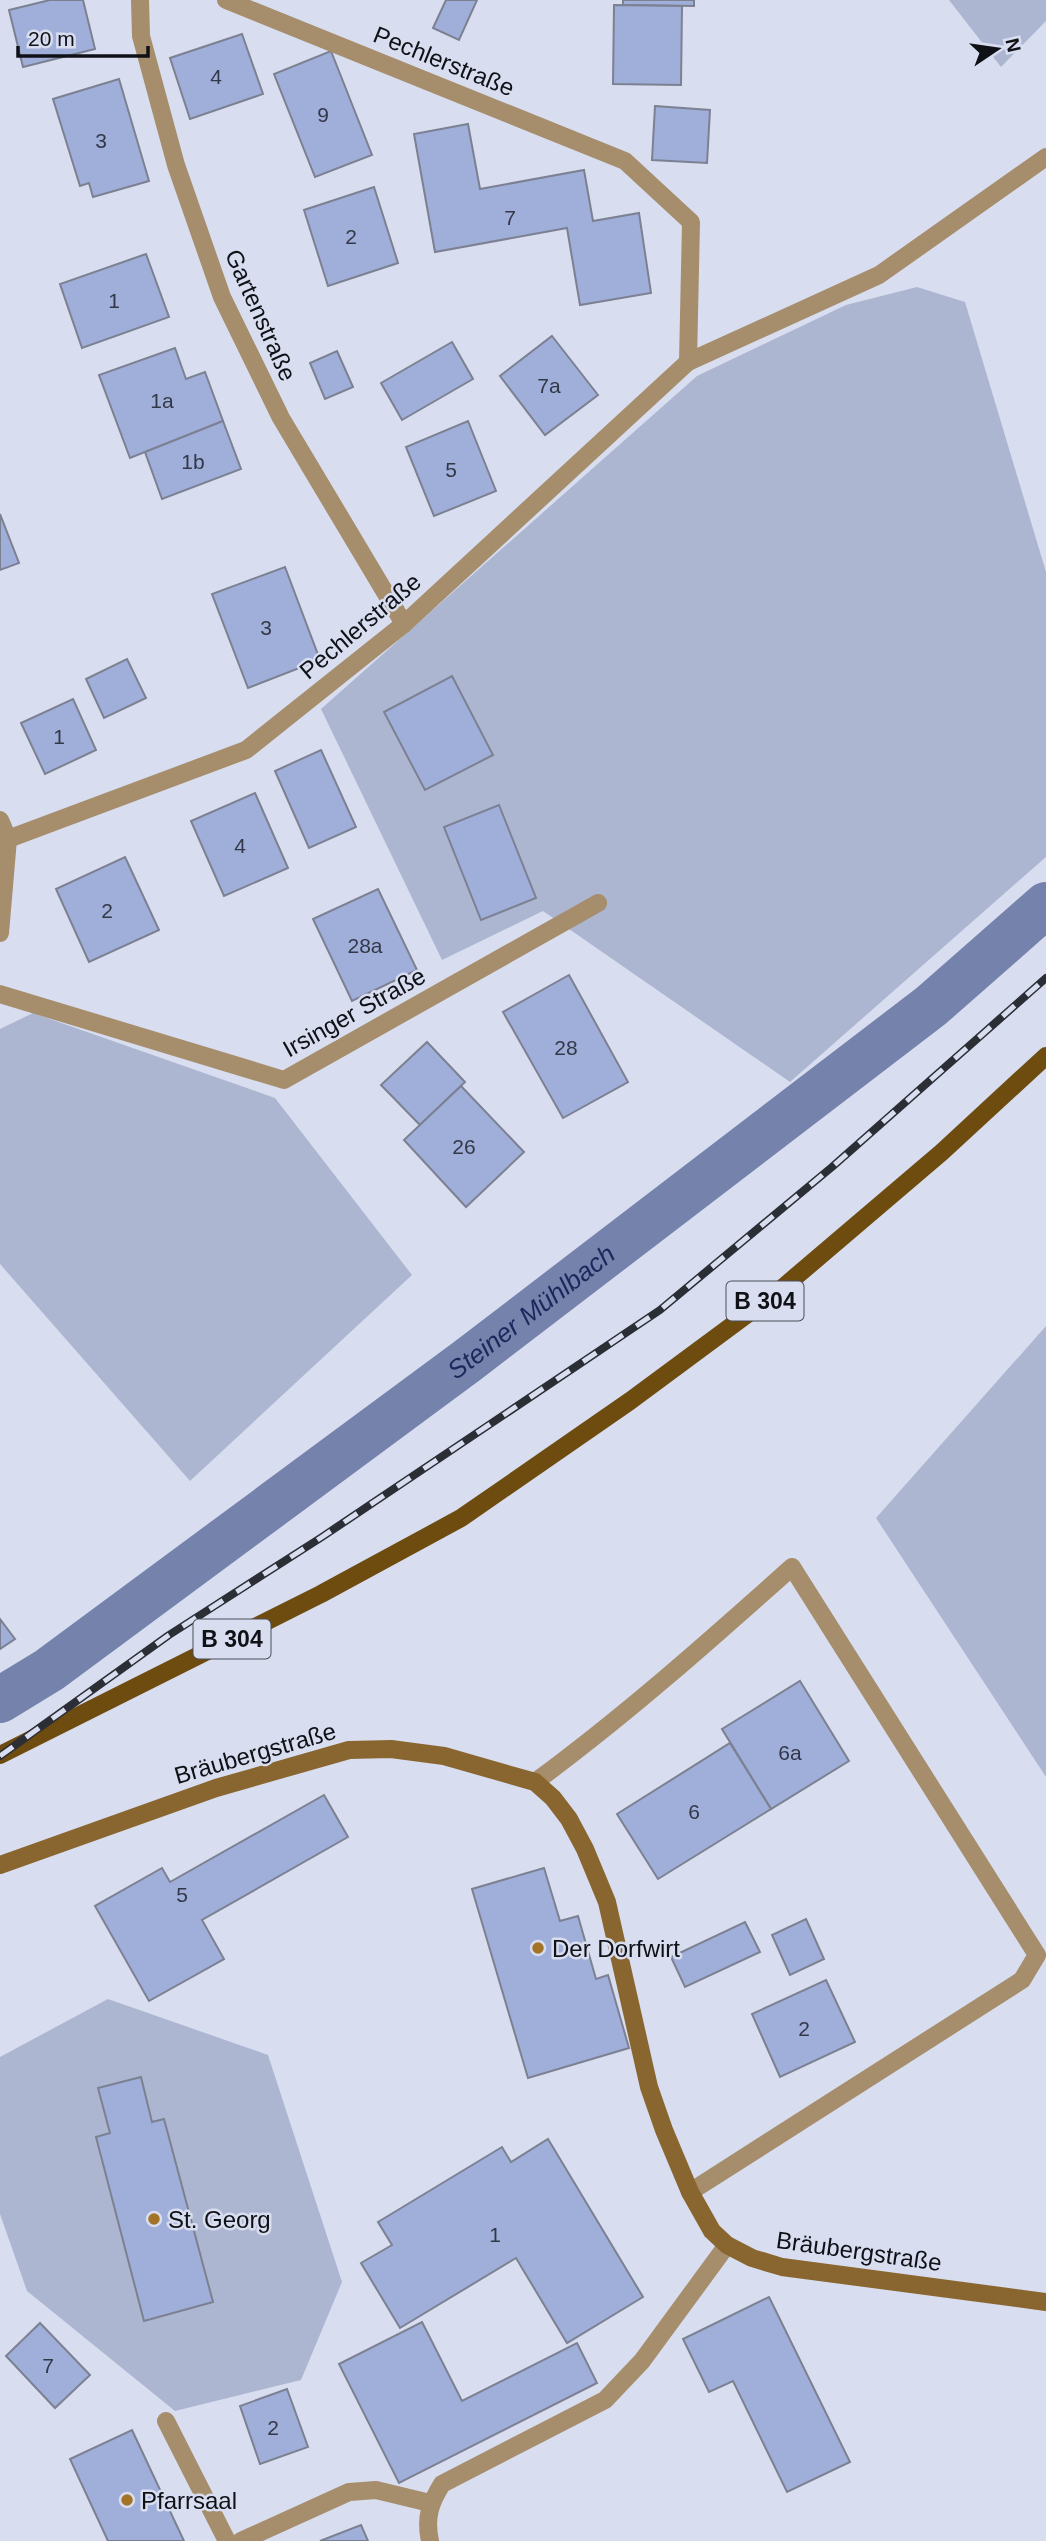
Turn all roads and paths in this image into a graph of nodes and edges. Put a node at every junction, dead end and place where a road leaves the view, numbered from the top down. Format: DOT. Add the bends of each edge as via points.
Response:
graph roads {
  1 [pos="140,0"];
  2 [pos="226,0"];
  3 [pos="1046,157"];
  4 [pos="688,362"];
  5 [pos="404,624"];
  6 [pos="0,820"];
  7 [pos="4,836"];
  8 [pos="598,904"];
  9 [pos="0,933"];
  10 [pos="0,993"];
  11 [pos="1046,1056"];
  12 [pos="0,1755"];
  13 [pos="535,1782"];
  14 [pos="0,1865"];
  15 [pos="690,2192"];
  16 [pos="727,2245"];
  17 [pos="1046,2302"];
  18 [pos="166,2421"];
  19 [pos="430,2503"];
  20 [pos="227,2541"];
  21 [pos="241,2541"];
  22 [pos="430,2541"];
  1 -- 5 [label="street, Gartenstraße" via="141,36 176,165 222,297 281,418"];
  2 -- 4 [label="street, Pechlerstraße" via="625,161 691,222"];
  3 -- 4 [label="street, Pechlerstraße" via="879,275"];
  4 -- 5 [label="street, Pechlerstraße"];
  5 -- 7 [label="street, Pechlerstraße" via="246,750"];
  6 -- 7 [label="street"];
  7 -- 9 [label="street"];
  8 -- 10 [label="street, Irsinger Straße" via="284,1080"];
  11 -- 12 [label="main road, B 304" via="780,1290 461,1518 321,1594"];
  13 -- 14 [label="street, Bräubergstraße" via="444,1756 391,1749 349,1750 216,1788"];
  13 -- 15 [label="street, Bräubergstraße" via="569,1819 607,1902 649,2088"];
  13 -- 15 [label="street" via="668,1678 792,1567 1037,1955 1022,1980"];
  15 -- 16 [label="street, Bräubergstraße" via="712,2231"];
  16 -- 17 [label="street, Bräubergstraße" via="782,2267"];
  16 -- 19 [label="street" via="642,2361 605,2400 442,2484"];
  18 -- 20 [label="street"];
  19 -- 21 [label="street" via="376,2490 349,2492"];
  19 -- 22 [label="street"];
}
